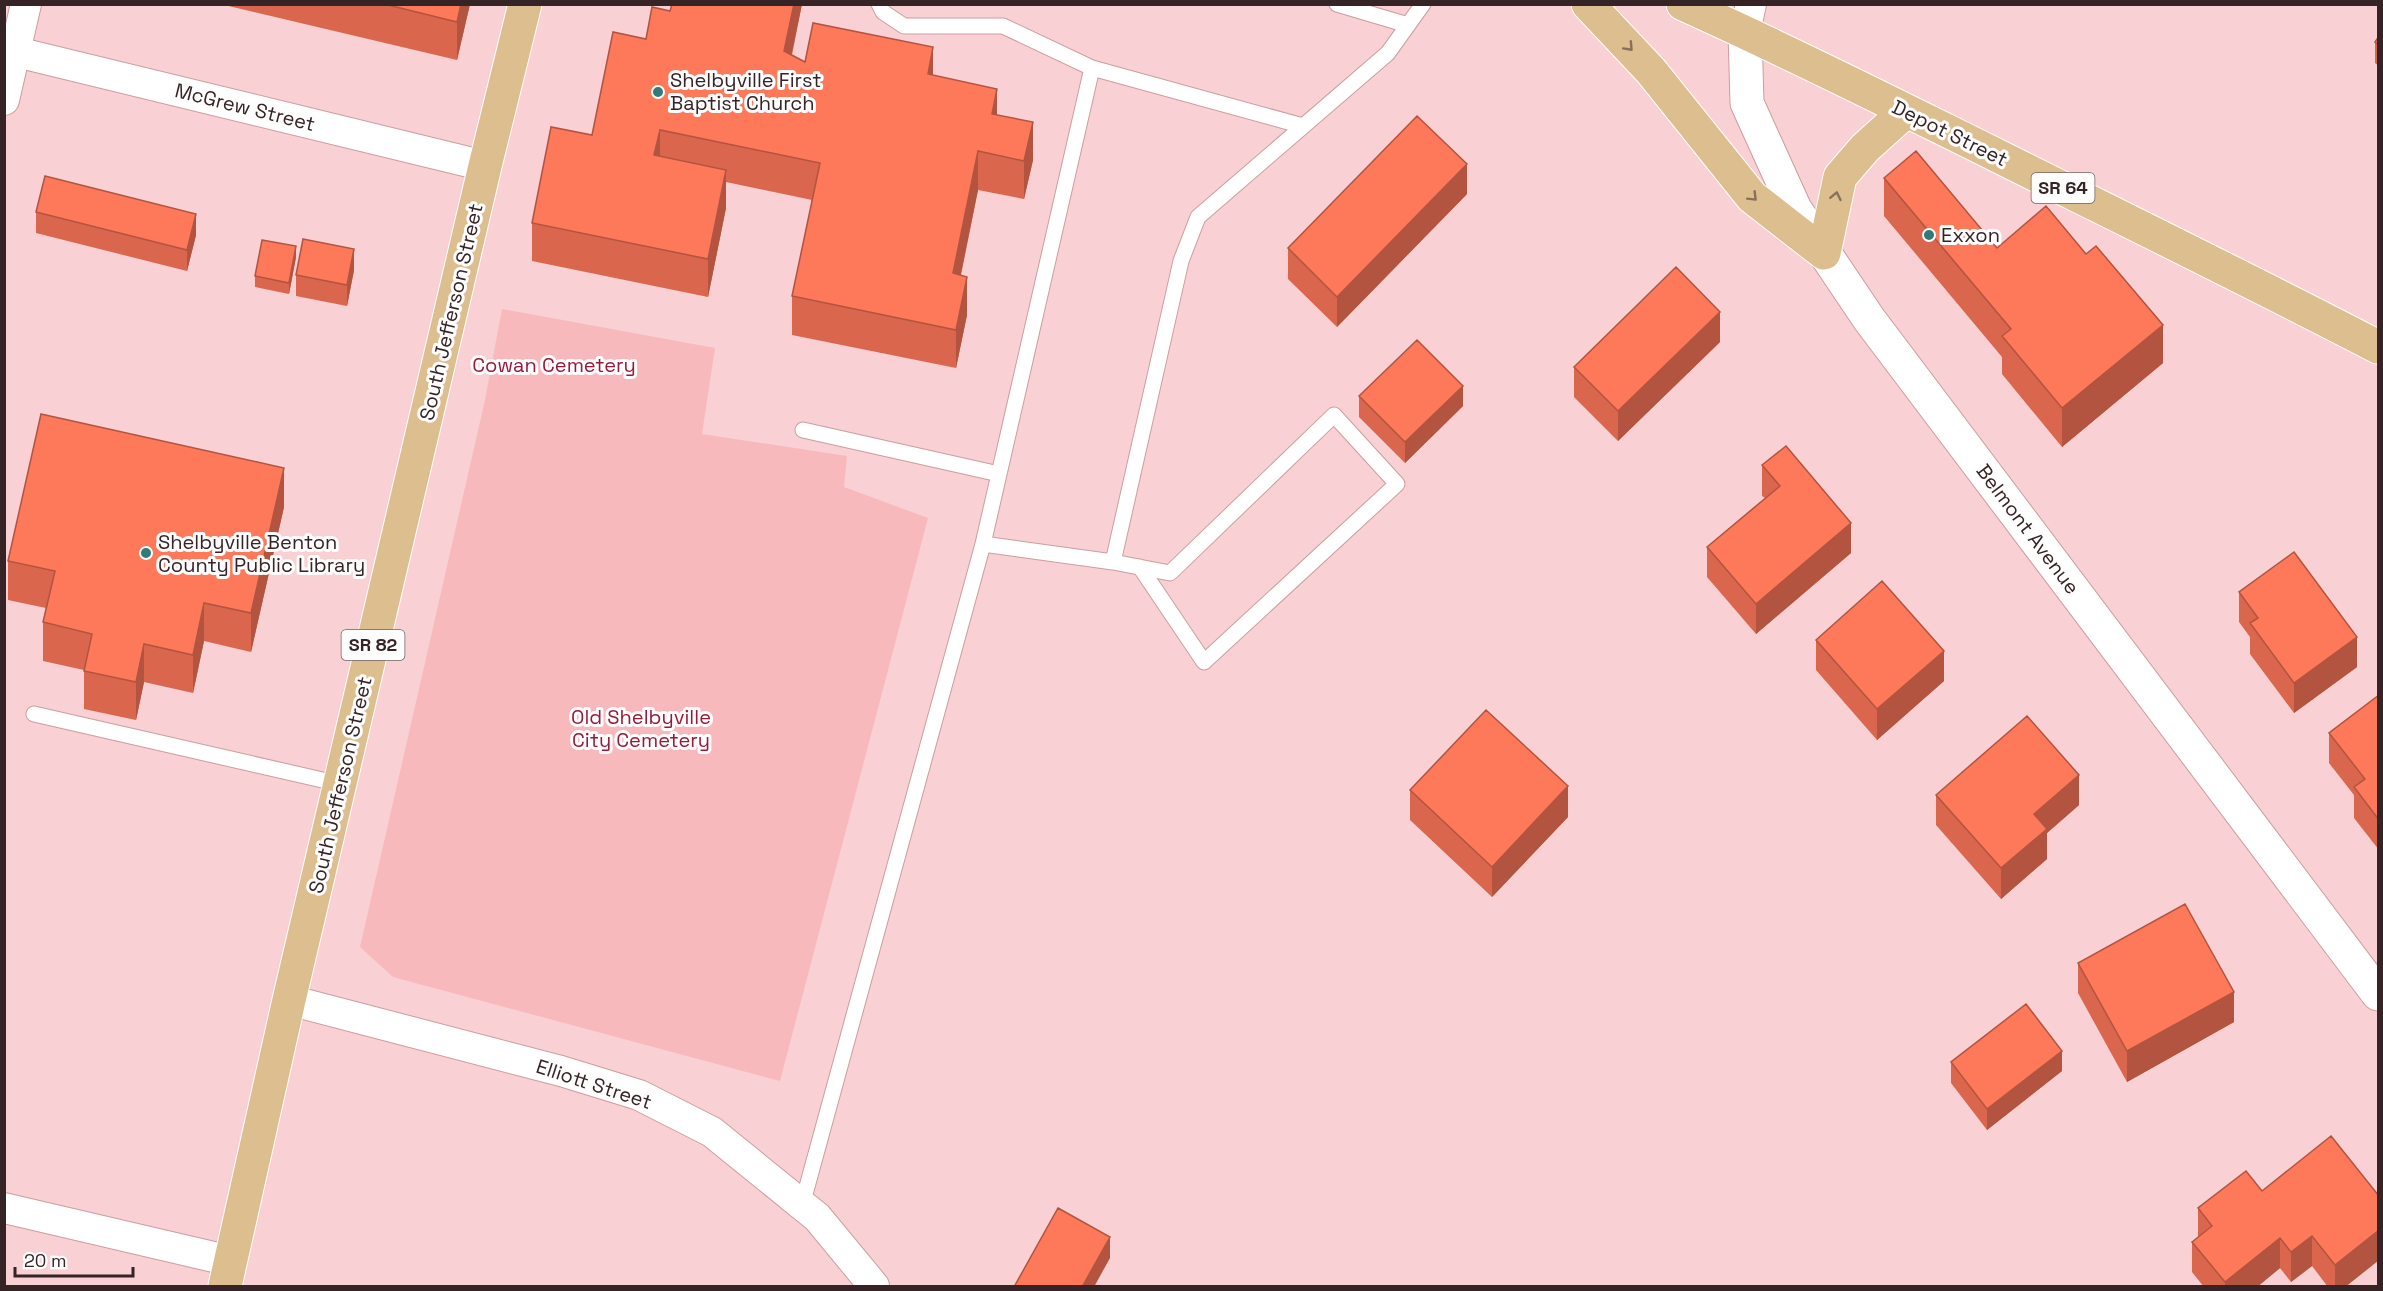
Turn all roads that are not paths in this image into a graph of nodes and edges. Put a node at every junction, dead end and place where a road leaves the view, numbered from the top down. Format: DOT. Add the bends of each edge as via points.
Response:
graph roads {
  1 [pos="26,4"];
  2 [pos="525,4"];
  3 [pos="879,4"];
  4 [pos="1337,4"];
  5 [pos="1423,4"];
  6 [pos="1588,4"];
  7 [pos="1683,4"];
  8 [pos="1748,18"];
  9 [pos="1408,25"];
  10 [pos="10,50"];
  11 [pos="1092,68"];
  12 [pos="4,99"];
  13 [pos="1906,111"];
  14 [pos="1303,126"];
  15 [pos="485,166"];
  16 [pos="1824,253"];
  17 [pos="2379,348"];
  18 [pos="803,430"];
  19 [pos="999,474"];
  20 [pos="983,544"];
  21 [pos="1113,562"];
  22 [pos="1140,567"];
  23 [pos="34,714"];
  24 [pos="340,784"];
  25 [pos="2379,994"];
  26 [pos="289,1000"];
  27 [pos="802,1205"];
  28 [pos="4,1208"];
  29 [pos="228,1274"];
  30 [pos="874,1287"];
  1 -- 10 [label="street"];
  2 -- 15 [label="main road, South Jefferson Street / SR 82"];
  3 -- 11 [label="lane" via="883,12 904,26 1003,26"];
  4 -- 9 [label="lane"];
  5 -- 9 [label="lane"];
  6 -- 16 [label="main road, one-way" via="1651,71 1752,197"];
  7 -- 8 [label="main road, SR 64"];
  8 -- 13 [label="main road, Depot Street / SR 64"];
  8 -- 16 [label="main road, Belmont Avenue" via="1747,103 1795,209"];
  9 -- 14 [label="lane" via="1388,53"];
  10 -- 12 [label="street"];
  10 -- 15 [label="street, McGrew Street"];
  11 -- 14 [label="lane"];
  11 -- 19 [label="lane"];
  16 -- 13 [label="main road, one-way" via="1840,177 1864,148"];
  13 -- 17 [label="main road, Depot Street / SR 64"];
  14 -- 21 [label="lane" via="1198,217 1181,261"];
  15 -- 24 [label="main road, South Jefferson Street / SR 82"];
  16 -- 25 [label="main road, Belmont Avenue" via="1869,319"];
  18 -- 19 [label="lane"];
  19 -- 20 [label="lane"];
  20 -- 21 [label="lane"];
  20 -- 27 [label="lane"];
  21 -- 22 [label="lane"];
  22 -- 22 [label="lane" via="1170,573 1334,415 1398,484 1204,662"];
  23 -- 24 [label="lane"];
  24 -- 26 [label="main road, South Jefferson Street / SR 82"];
  26 -- 27 [label="street, Elliott Street" via="639,1095 712,1132"];
  26 -- 29 [label="main road, South Jefferson Street / SR 82"];
  27 -- 30 [label="street, Elliott Street" via="817,1217"];
  28 -- 29 [label="street"];
}
